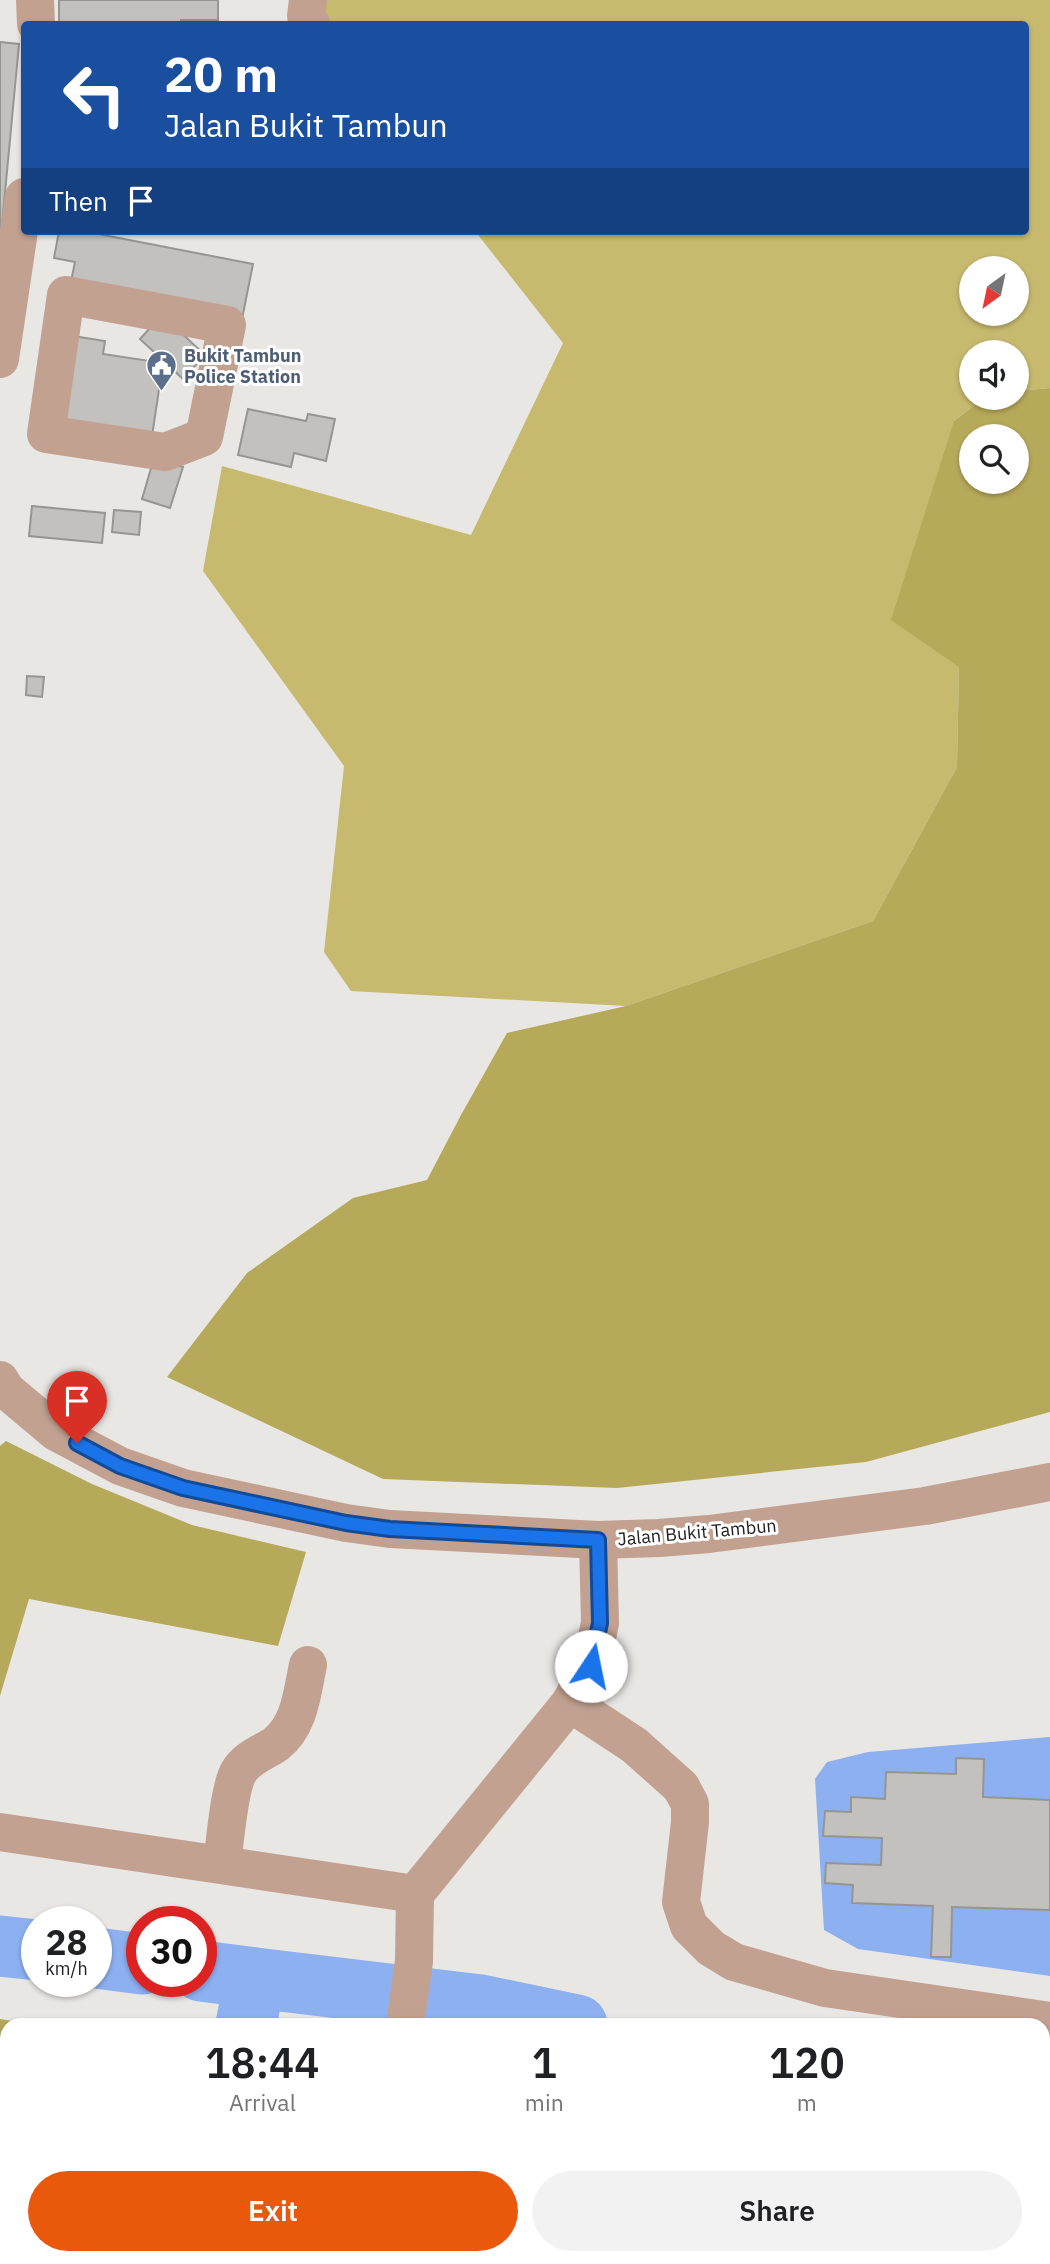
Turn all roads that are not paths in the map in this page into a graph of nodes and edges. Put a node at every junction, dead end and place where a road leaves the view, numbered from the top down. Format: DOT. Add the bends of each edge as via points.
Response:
graph roads {
  1 [pos="35,0"];
  2 [pos="308,0"];
  3 [pos="36,21"];
  4 [pos="309,21"];
  5 [pos="21,217"];
  6 [pos="0,359"];
  7 [pos="0,374"];
  8 [pos="53,378"];
  9 [pos="0,1380"];
  10 [pos="1050,1482"];
  11 [pos="598,1540"];
  12 [pos="307,1665"];
  13 [pos="570,1703"];
  14 [pos="0,1832"];
  15 [pos="222,1864"];
  16 [pos="415,1894"];
  17 [pos="406,2018"];
  18 [pos="1030,2018"];
  1 -- 3 [label="street"];
  2 -- 4 [label="street"];
  5 -- 6 [label="street"];
  7 -- 8 [label="street"];
  8 -- 8 [label="street" via="66,295 227,325 204,437 165,452 46,434"];
  9 -- 11 [label="street, Jalan Bukit Tambun" via="56,1432 120,1466 183,1488 390,1529"];
  10 -- 11 [label="street, Jalan Bukit Tambun" via="925,1506 709,1534"];
  11 -- 13 [label="street" via="600,1623 591,1666"];
  12 -- 15 [label="street" via="293,1727 238,1773"];
  13 -- 16 [label="street"];
  13 -- 18 [label="street" via="634,1745 681,1787 690,1804 690,1822 681,1902 689,1926 711,1948 734,1962 825,1988"];
  14 -- 15 [label="street"];
  15 -- 16 [label="street"];
  16 -- 17 [label="street" via="414,1961"];
}
